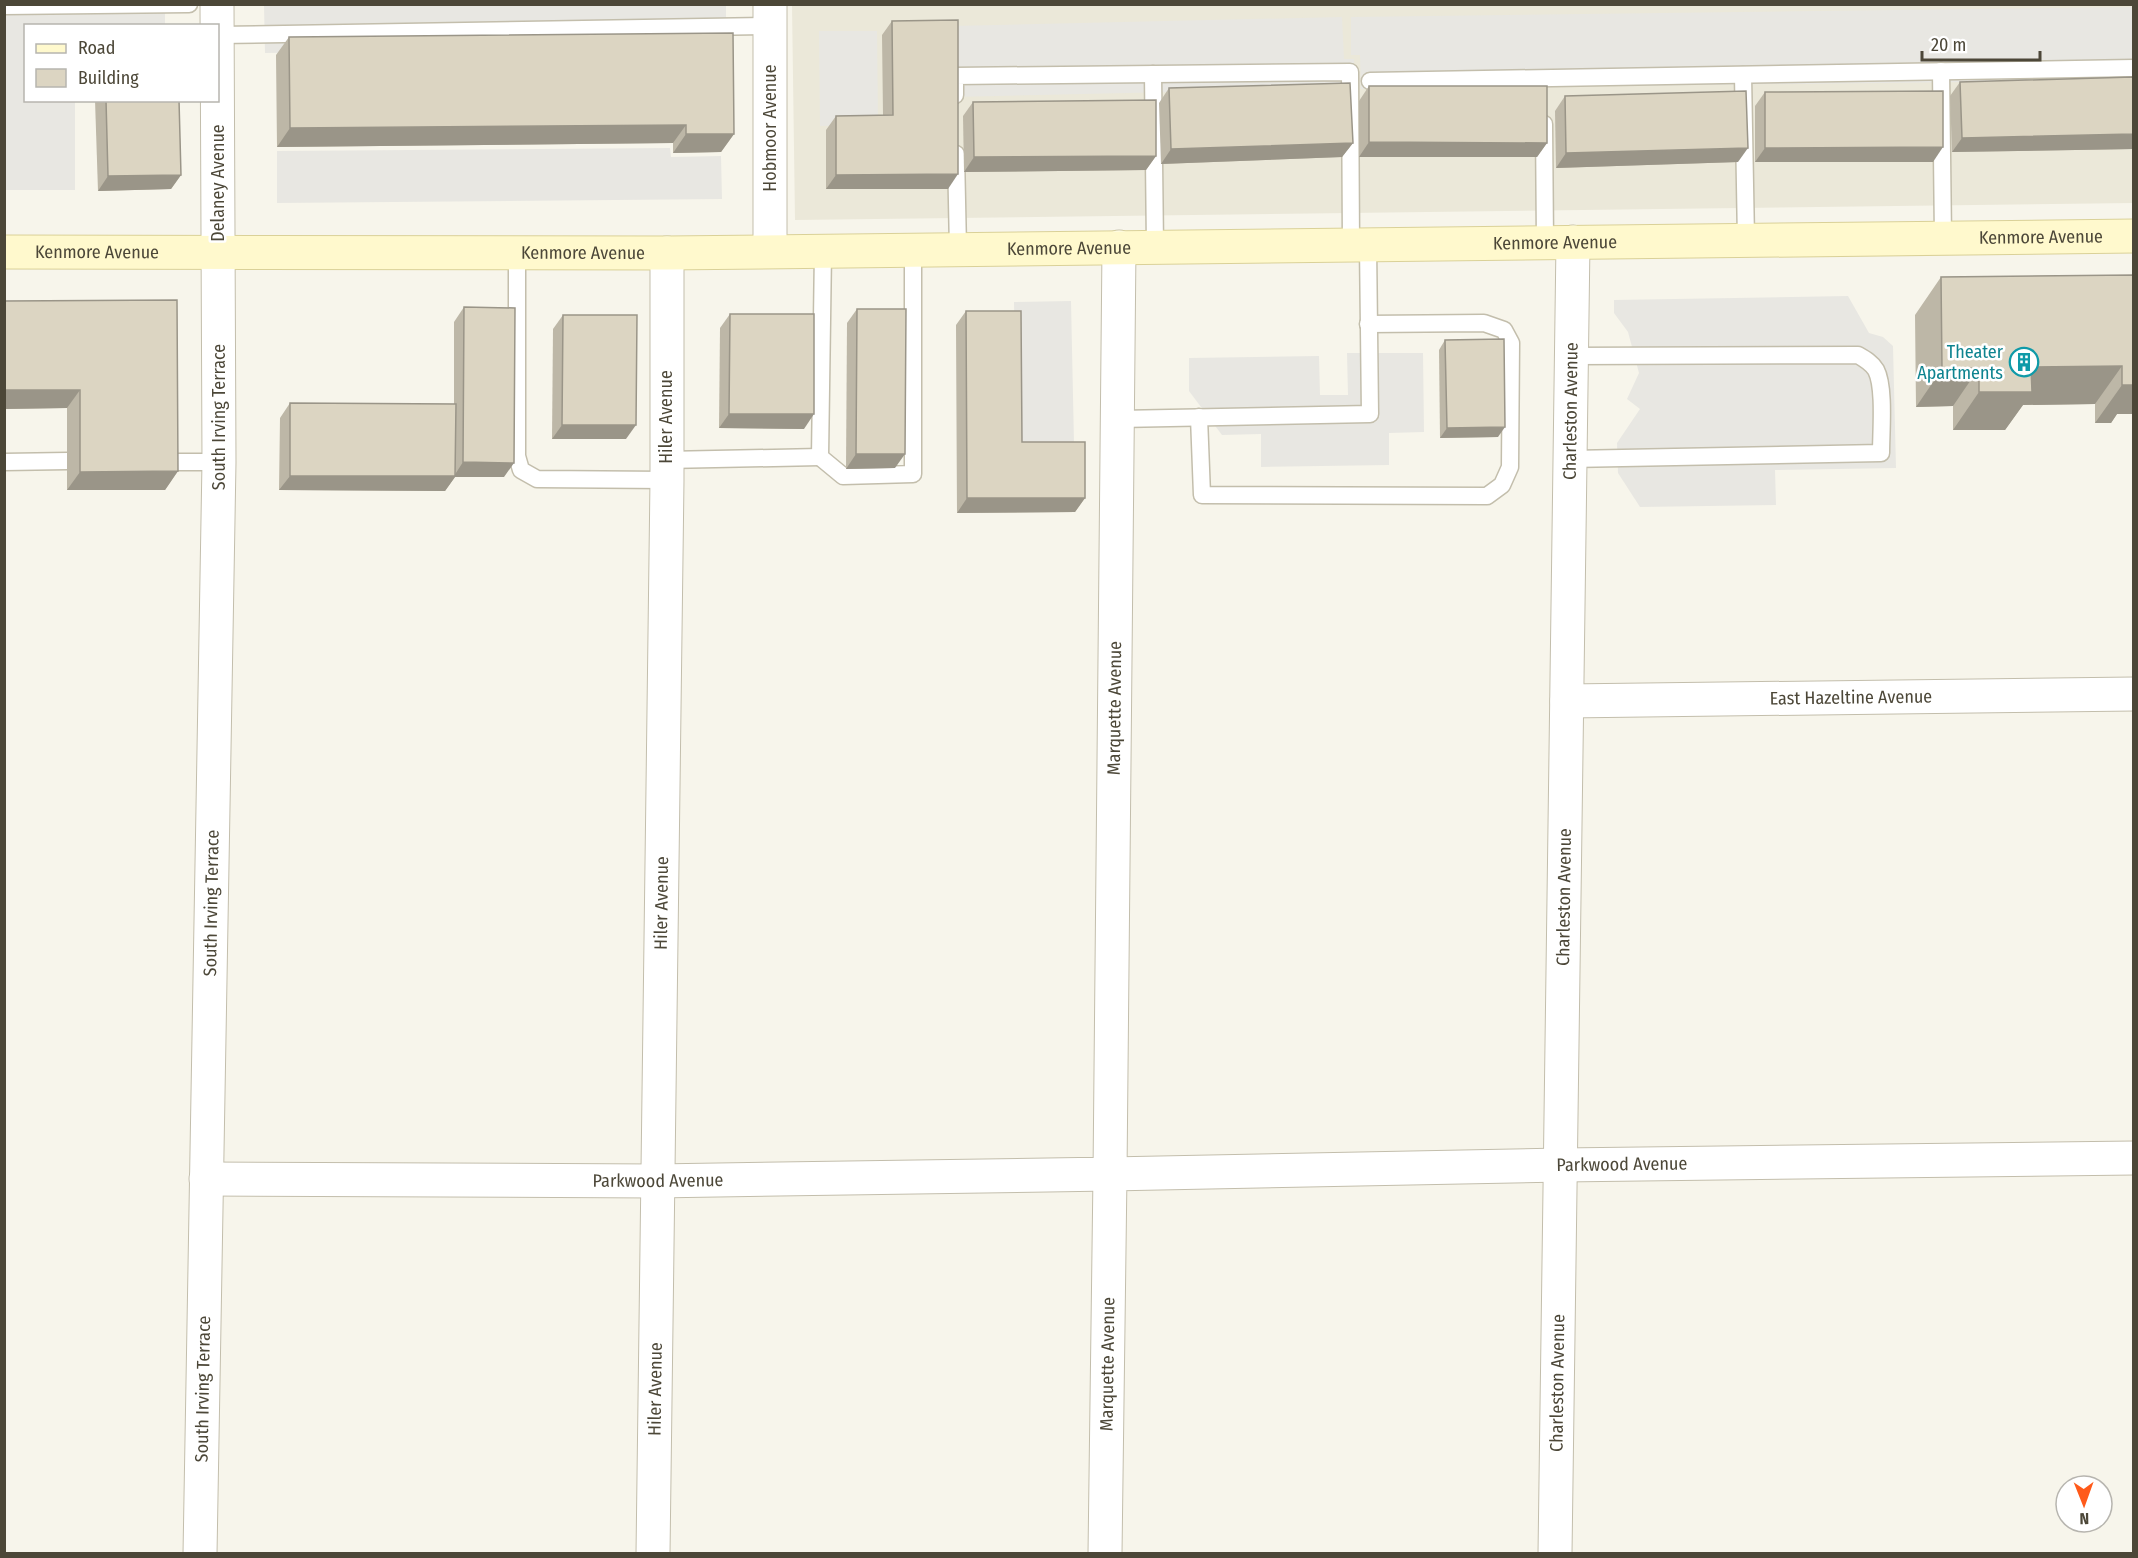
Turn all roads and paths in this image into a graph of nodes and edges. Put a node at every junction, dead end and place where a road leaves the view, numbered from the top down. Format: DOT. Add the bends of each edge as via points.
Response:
graph roads {
  1 [pos="189,4"];
  2 [pos="217,4"];
  3 [pos="4,6"];
  4 [pos="771,15"];
  5 [pos="218,24"];
  6 [pos="219,35"];
  7 [pos="2133,68"];
  8 [pos="1941,71"];
  9 [pos="1153,74"];
  10 [pos="1743,75"];
  11 [pos="1370,81"];
  12 [pos="1544,90"];
  13 [pos="218,102"];
  14 [pos="956,110"];
  15 [pos="956,133"];
  16 [pos="2133,236"];
  17 [pos="1943,238"];
  18 [pos="1746,240"];
  19 [pos="1559,242"];
  20 [pos="1359,245"];
  21 [pos="1119,247"];
  22 [pos="1155,247"];
  23 [pos="958,249"];
  24 [pos="823,250"];
  25 [pos="914,250"];
  26 [pos="4,252"];
  27 [pos="770,252"];
  28 [pos="219,253"];
  29 [pos="517,253"];
  30 [pos="666,253"];
  31 [pos="1368,324"];
  32 [pos="1571,356"];
  33 [pos="1199,417"];
  34 [pos="1119,419"];
  35 [pos="820,457"];
  36 [pos="1570,459"];
  37 [pos="68,461"];
  38 [pos="4,462"];
  39 [pos="166,462"];
  40 [pos="219,462"];
  41 [pos="666,470"];
  42 [pos="2133,694"];
  43 [pos="1567,701"];
  44 [pos="2133,1158"];
  45 [pos="1562,1165"];
  46 [pos="1111,1172"];
  47 [pos="206,1179"];
  48 [pos="656,1181"];
  49 [pos="200,1554"];
  50 [pos="653,1554"];
  51 [pos="1105,1554"];
  52 [pos="1555,1554"];
  1 -- 3 [label="lane"];
  2 -- 5 [label="street, Delaney Avenue"];
  4 -- 6 [label="lane"];
  4 -- 27 [label="street, Hobmoor Avenue"];
  7 -- 8 [label="lane"];
  8 -- 10 [label="lane"];
  8 -- 17 [label="lane"];
  9 -- 14 [label="lane" via="955,76"];
  9 -- 20 [label="lane" via="1350,72"];
  9 -- 22 [label="lane"];
  10 -- 12 [label="lane"];
  10 -- 18 [label="lane"];
  11 -- 12 [label="lane"];
  12 -- 19 [label="lane"];
  13 -- 28 [label="street, Delaney Avenue"];
  15 -- 23 [label="lane"];
  16 -- 17 [label="main road, Kenmore Avenue"];
  17 -- 18 [label="main road, Kenmore Avenue"];
  18 -- 19 [label="main road, Kenmore Avenue"];
  19 -- 20 [label="main road, Kenmore Avenue"];
  19 -- 32 [label="street, Charleston Avenue"];
  20 -- 22 [label="main road, Kenmore Avenue"];
  20 -- 31 [label="lane"];
  21 -- 22 [label="main road, Kenmore Avenue"];
  21 -- 23 [label="main road, Kenmore Avenue"];
  21 -- 34 [label="street, Marquette Avenue"];
  23 -- 25 [label="main road, Kenmore Avenue"];
  24 -- 25 [label="main road, Kenmore Avenue"];
  24 -- 27 [label="main road, Kenmore Avenue"];
  24 -- 35 [label="lane"];
  25 -- 35 [label="lane" via="913,474 843,476"];
  26 -- 28 [label="main road, Kenmore Avenue"];
  27 -- 30 [label="main road, Kenmore Avenue"];
  28 -- 29 [label="main road, Kenmore Avenue"];
  28 -- 40 [label="street, South Irving Terrace"];
  29 -- 30 [label="main road, Kenmore Avenue"];
  29 -- 41 [label="lane" via="517,456 521,470 537,479"];
  30 -- 41 [label="street, Hiler Avenue"];
  31 -- 33 [label="lane" via="1370,414"];
  31 -- 33 [label="lane" via="1484,323 1504,330 1510,343 1510,467 1502,485 1487,496 1202,495"];
  32 -- 36 [label="street, Charleston Avenue"];
  32 -- 36 [label="lane" via="1858,355 1872,366 1880,383 1881,453"];
  33 -- 34 [label="lane"];
  34 -- 46 [label="street, Marquette Avenue"];
  35 -- 41 [label="lane"];
  36 -- 43 [label="street, Charleston Avenue"];
  37 -- 38 [label="lane"];
  39 -- 40 [label="lane"];
  40 -- 47 [label="street, South Irving Terrace"];
  41 -- 48 [label="street, Hiler Avenue"];
  42 -- 43 [label="street, East Hazeltine Avenue"];
  43 -- 45 [label="street, Charleston Avenue"];
  44 -- 45 [label="street, Parkwood Avenue"];
  45 -- 46 [label="street, Parkwood Avenue"];
  45 -- 52 [label="street, Charleston Avenue"];
  46 -- 48 [label="street, Parkwood Avenue"];
  46 -- 51 [label="street, Marquette Avenue"];
  47 -- 48 [label="street, Parkwood Avenue"];
  47 -- 49 [label="street, South Irving Terrace"];
  48 -- 50 [label="street, Hiler Avenue"];
}
